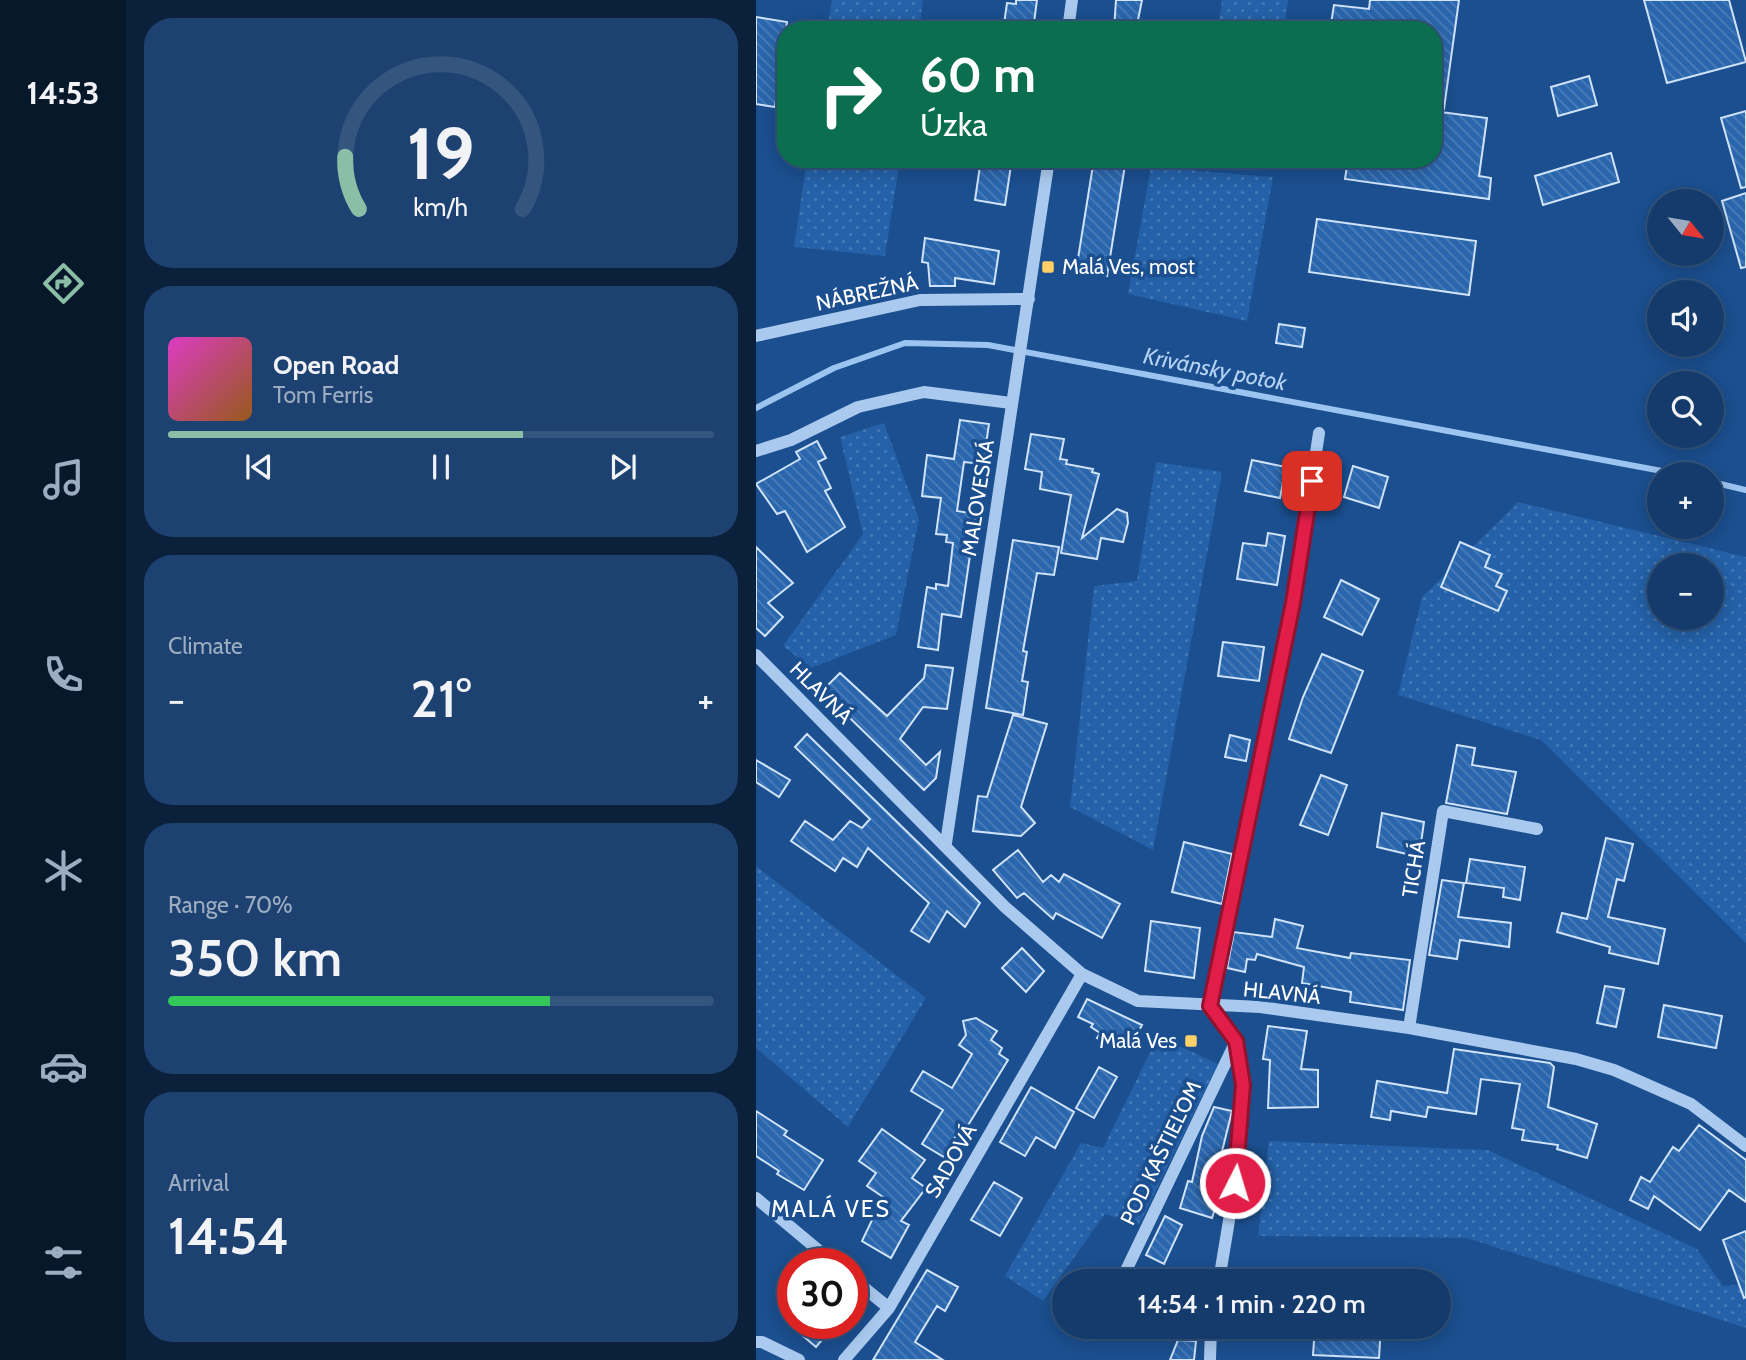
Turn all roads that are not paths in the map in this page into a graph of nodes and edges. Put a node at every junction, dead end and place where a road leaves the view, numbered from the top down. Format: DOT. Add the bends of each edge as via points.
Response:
graph roads {
  1 [pos="1072,0"];
  2 [pos="1069,21"];
  3 [pos="1048,168"];
  4 [pos="1028,304"];
  5 [pos="756,335"];
  6 [pos="1012,403"];
  7 [pos="1320,433"];
  8 [pos="756,451"];
  9 [pos="756,655"];
  10 [pos="1537,829"];
  11 [pos="946,843"];
  12 [pos="1082,974"];
  13 [pos="1210,1006"];
  14 [pos="1409,1028"];
  15 [pos="1236,1041"];
  16 [pos="1746,1146"];
  17 [pos="756,1198"];
  18 [pos="816,1248"];
  19 [pos="1127,1269"];
  20 [pos="1221,1269"];
  21 [pos="868,1291"];
  22 [pos="889,1308"];
  23 [pos="1211,1339"];
  24 [pos="756,1342"];
  25 [pos="799,1360"];
  26 [pos="844,1360"];
  27 [pos="1210,1360"];
  1 -- 2 [label="street"];
  3 -- 4 [label="street, MALOVESKÁ"];
  4 -- 5 [label="street, NÁBREŽNÁ" via="920,300"];
  4 -- 6 [label="street, MALOVESKÁ"];
  6 -- 8 [label="street" via="924,393 858,407 791,440"];
  6 -- 11 [label="street, MALOVESKÁ"];
  7 -- 13 [label="street" via="1293,603"];
  9 -- 11 [label="street, HLAVNÁ"];
  10 -- 14 [label="street, TICHÁ" via="1443,811"];
  11 -- 12 [label="street, HLAVNÁ" via="1005,907"];
  12 -- 13 [label="street, HLAVNÁ" via="1138,1001"];
  12 -- 22 [label="street, SADOVÁ"];
  13 -- 14 [label="street, HLAVNÁ" via="1260,1007"];
  13 -- 15 [label="street"];
  14 -- 16 [label="street, HLAVNÁ" via="1614,1070 1691,1104"];
  15 -- 19 [label="street, POD KAŠTIEĽOM"];
  15 -- 20 [label="street" via="1243,1085 1235,1183"];
  17 -- 18 [label="street"];
  21 -- 22 [label="street"];
  22 -- 26 [label="street, SADOVÁ"];
  23 -- 27 [label="street"];
  24 -- 25 [label="street"];
}
